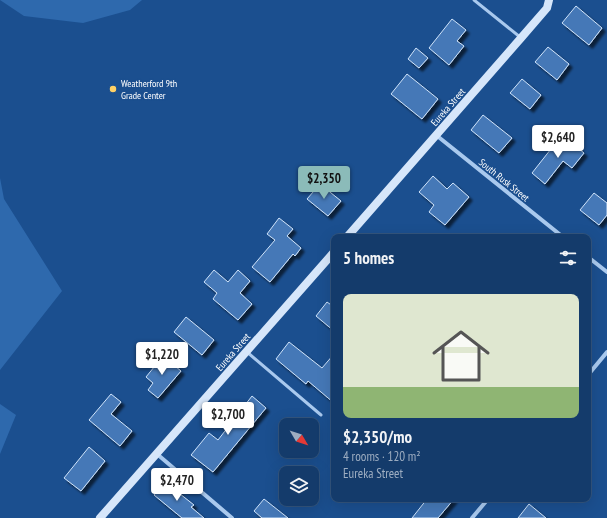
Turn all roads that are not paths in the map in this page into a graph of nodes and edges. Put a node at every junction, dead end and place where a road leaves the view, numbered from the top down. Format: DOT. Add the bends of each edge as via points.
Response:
graph roads {
  1 [pos="474,0"];
  2 [pos="554,0"];
  3 [pos="548,4"];
  4 [pos="521,38"];
  5 [pos="436,135"];
  6 [pos="350,234"];
  7 [pos="559,234"];
  8 [pos="331,255"];
  9 [pos="591,259"];
  10 [pos="607,272"];
  11 [pos="247,352"];
  12 [pos="607,352"];
  13 [pos="591,372"];
  14 [pos="321,415"];
  15 [pos="157,454"];
  16 [pos="485,502"];
  17 [pos="100,518"];
  18 [pos="232,518"];
  19 [pos="472,518"];
  1 -- 4 [label="lane"];
  2 -- 3 [label="street, Eureka Street"];
  3 -- 4 [label="street, Eureka Street"];
  4 -- 5 [label="street, Eureka Street"];
  5 -- 6 [label="street, Eureka Street"];
  5 -- 7 [label="street, South Rusk Street"];
  8 -- 11 [label="street, Eureka Street"];
  9 -- 10 [label="street"];
  11 -- 14 [label="lane"];
  11 -- 15 [label="street, Eureka Street"];
  12 -- 13 [label="street"];
  15 -- 17 [label="street, Eureka Street"];
  15 -- 18 [label="street"];
  16 -- 19 [label="street"];
}
